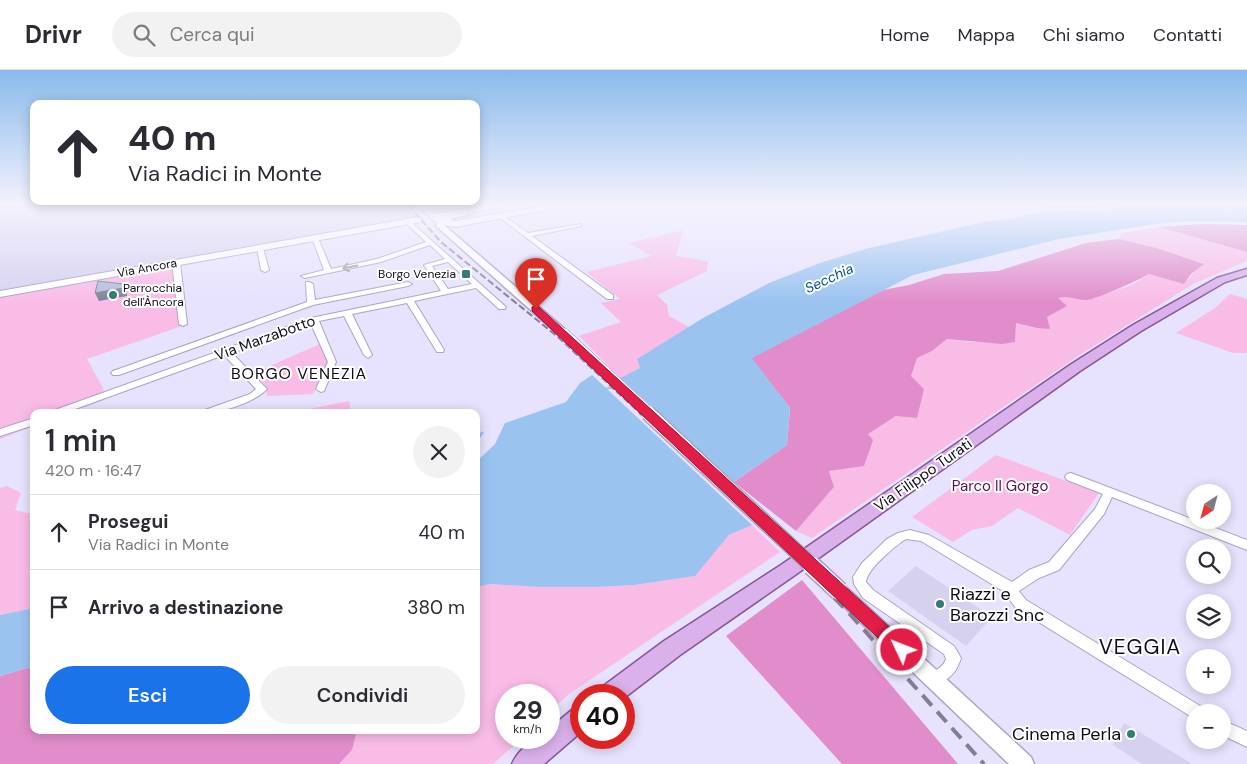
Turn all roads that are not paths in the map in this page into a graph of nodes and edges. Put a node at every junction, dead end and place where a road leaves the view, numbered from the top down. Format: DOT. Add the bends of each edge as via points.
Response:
graph roads {
  1 [pos="319,237"];
  2 [pos="424,237"];
  3 [pos="456,237"];
  4 [pos="531,237"];
  5 [pos="315,238"];
  6 [pos="430,243"];
  7 [pos="260,248"];
  8 [pos="450,260"];
  9 [pos="176,262"];
  10 [pos="265,270"];
  11 [pos="328,271"];
  12 [pos="1247,272"];
  13 [pos="305,276"];
  14 [pos="309,284"];
  15 [pos="408,284"];
  16 [pos="478,285"];
  17 [pos="446,292"];
  18 [pos="0,294"];
  19 [pos="610,296"];
  20 [pos="409,300"];
  21 [pos="311,303"];
  22 [pos="502,307"];
  23 [pos="347,313"];
  24 [pos="314,320"];
  25 [pos="183,324"];
  26 [pos="208,340"];
  27 [pos="440,350"];
  28 [pos="225,353"];
  29 [pos="368,355"];
  30 [pos="116,373"];
  31 [pos="321,389"];
  32 [pos="67,409"];
  33 [pos="217,409"];
  34 [pos="30,422"];
  35 [pos="0,433"];
  36 [pos="1071,477"];
  37 [pos="1109,492"];
  38 [pos="1247,545"];
  39 [pos="1008,587"];
  40 [pos="933,678"];
  41 [pos="625,684"];
  42 [pos="1186,706"];
  43 [pos="570,726"];
  44 [pos="1231,731"];
  45 [pos="1247,739"];
  46 [pos="525,764"];
  47 [pos="1024,764"];
  1 -- 5 [label="main road, Via Ancora"];
  2 -- 6 [label="street"];
  3 -- 40 [label="street, bridge" via="564,334"];
  4 -- 19 [label="street"];
  5 -- 7 [label="main road, Via Ancora"];
  5 -- 11 [label="street"];
  6 -- 8 [label="street"];
  6 -- 11 [label="street, one-way" via="379,261"];
  7 -- 9 [label="main road, Via Ancora"];
  7 -- 10 [label="street"];
  8 -- 16 [label="street"];
  8 -- 17 [label="street" via="428,265"];
  9 -- 18 [label="main road, Via Ancora"];
  9 -- 25 [label="street"];
  11 -- 13 [label="street"];
  12 -- 41 [label="main road, Via Filippo Turati" via="1221,280 1137,328 1076,368"];
  14 -- 21 [label="street"];
  15 -- 21 [label="street"];
  16 -- 17 [label="street, Via Marzabotto"];
  16 -- 22 [label="street"];
  17 -- 20 [label="street, Via Marzabotto"];
  20 -- 23 [label="street, Via Marzabotto"];
  20 -- 27 [label="street"];
  21 -- 26 [label="street"];
  23 -- 24 [label="street, Via Marzabotto"];
  23 -- 29 [label="street"];
  24 -- 28 [label="street, Via Marzabotto"];
  24 -- 31 [label="street" via="332,362"];
  26 -- 28 [label="street"];
  26 -- 30 [label="street"];
  28 -- 32 [label="street, Via Marzabotto"];
  28 -- 33 [label="street" via="262,389 253,396"];
  34 -- 35 [label="street"];
  36 -- 37 [label="street"];
  37 -- 38 [label="street"];
  37 -- 39 [label="street" via="1100,511 1054,566 1034,574 1014,588"];
  39 -- 40 [label="street" via="925,538 910,534 901,536 869,564 860,578 861,586 868,594 949,650 954,658 950,670"];
  39 -- 42 [label="street" via="1021,604"];
  40 -- 47 [label="street"];
  43 -- 46 [label="main road"];
  44 -- 45 [label="street"];
}
